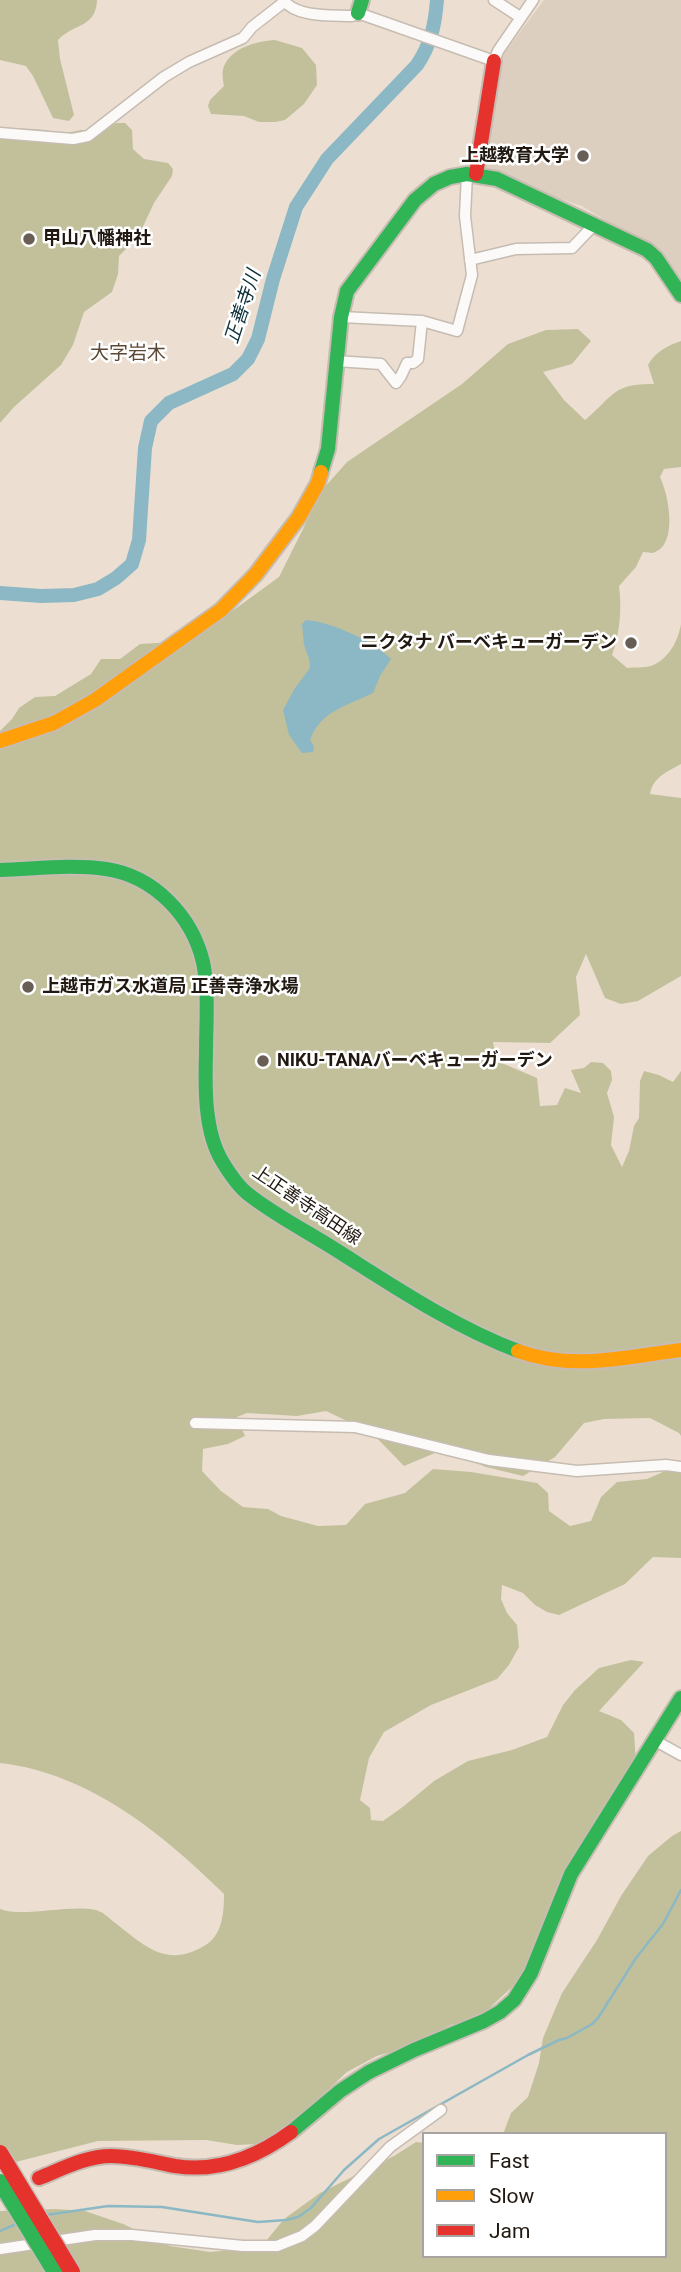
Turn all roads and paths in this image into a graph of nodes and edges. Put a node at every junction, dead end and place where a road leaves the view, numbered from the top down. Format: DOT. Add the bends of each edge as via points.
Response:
graph roads {
  1 [pos="494,0"];
  2 [pos="533,0"];
  3 [pos="284,1"];
  4 [pos="360,7"];
  5 [pos="520,17"];
  6 [pos="494,61"];
  7 [pos="0,133"];
  8 [pos="471,174"];
  9 [pos="593,226"];
  10 [pos="470,260"];
  11 [pos="681,295"];
  12 [pos="341,317"];
  13 [pos="422,321"];
  14 [pos="336,361"];
  15 [pos="0,741"];
  16 [pos="0,870"];
  17 [pos="681,1350"];
  18 [pos="195,1423"];
  19 [pos="681,1467"];
  20 [pos="681,1698"];
  21 [pos="654,1741"];
  22 [pos="681,1755"];
  23 [pos="441,2110"];
  24 [pos="0,2153"];
  25 [pos="39,2178"];
  26 [pos="0,2182"];
  27 [pos="0,2249"];
  28 [pos="55,2272"];
  29 [pos="72,2272"];
  1 -- 5 [label="street"];
  2 -- 5 [label="street"];
  3 -- 4 [label="street" via="292,9 308,13 352,16"];
  3 -- 7 [label="street" via="243,38 164,77 88,136 73,139"];
  4 -- 6 [label="street" via="409,32"];
  5 -- 6 [label="street"];
  6 -- 8 [label="main road"];
  8 -- 9 [label="main road" via="497,179"];
  8 -- 10 [label="street" via="465,216"];
  8 -- 12 [label="main road" via="434,184 415,200 347,291"];
  9 -- 10 [label="street" via="572,248 516,248"];
  9 -- 11 [label="main road" via="647,250"];
  10 -- 13 [label="street" via="472,275 457,331"];
  12 -- 13 [label="street"];
  12 -- 14 [label="main road"];
  13 -- 14 [label="street" via="418,359 407,363 396,383 381,364"];
  14 -- 15 [label="main road" via="328,449 318,483 299,517 256,573 220,610 95,700 54,723"];
  16 -- 17 [label="main road, 上正善寺高田線" via="105,869 139,878 180,910 195,934 204,965 205,1092 210,1129 222,1164 246,1193 474,1332 530,1355 565,1363 599,1362"];
  18 -- 19 [label="street" via="355,1427 489,1460 577,1471"];
  20 -- 21 [label="main road"];
  21 -- 22 [label="street"];
  21 -- 25 [label="main road" via="570,1874 529,1978 501,2012 358,2079 302,2126 253,2157 193,2169 110,2156"];
  23 -- 27 [label="street" via="390,2147 315,2226 286,2244 243,2246 95,2235"];
  24 -- 29 [label="main road, bridge"];
  26 -- 28 [label="main road, bridge"];
}
